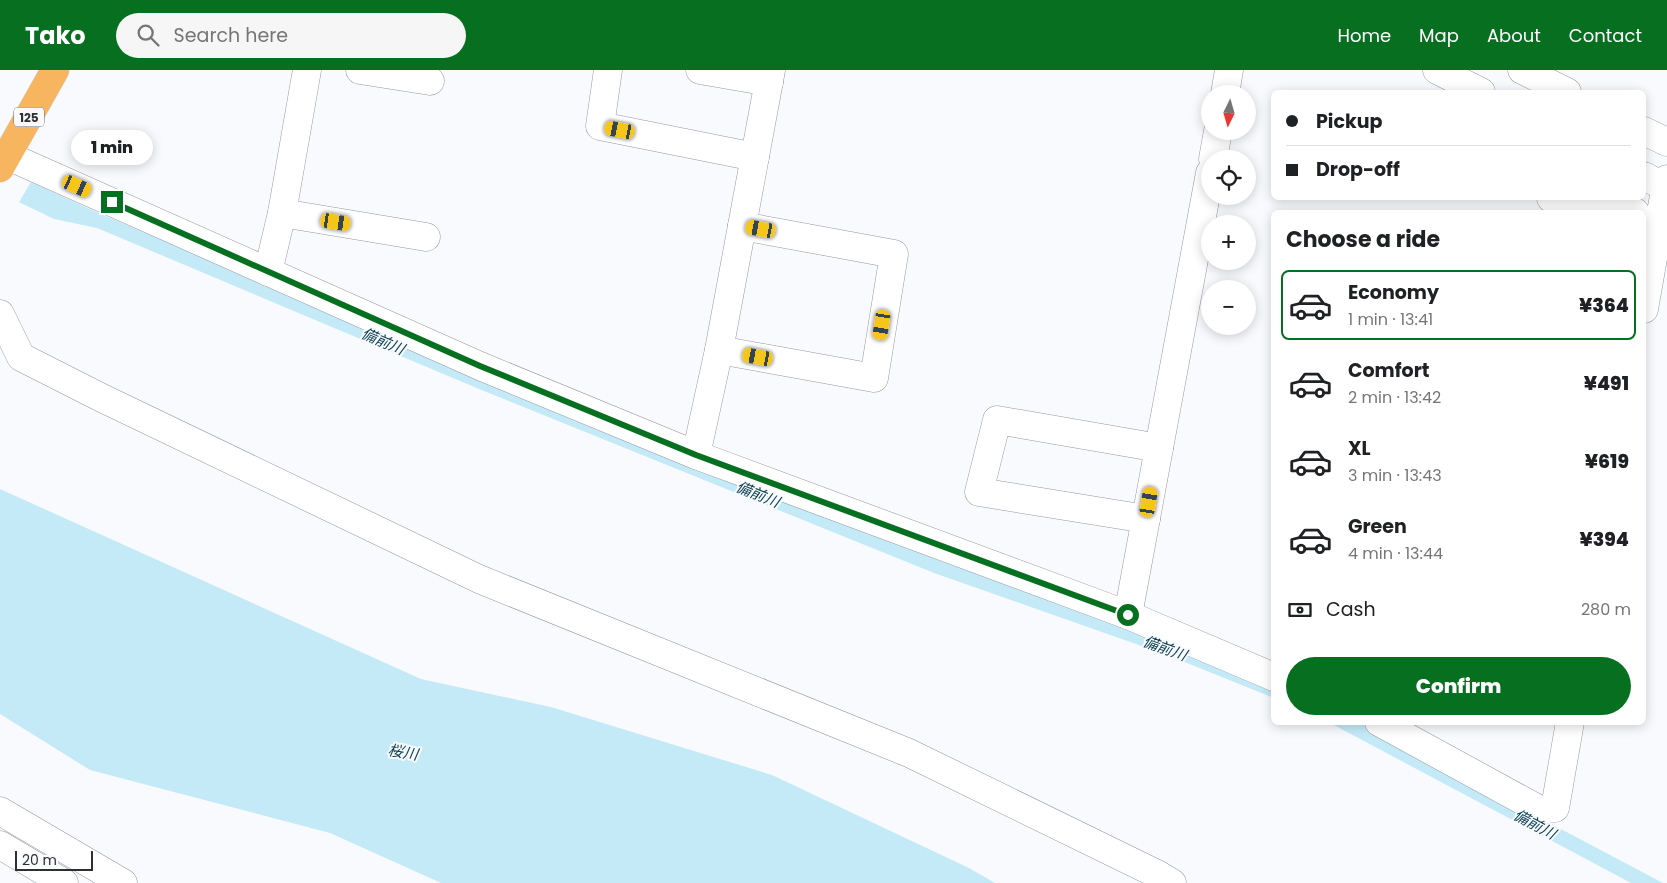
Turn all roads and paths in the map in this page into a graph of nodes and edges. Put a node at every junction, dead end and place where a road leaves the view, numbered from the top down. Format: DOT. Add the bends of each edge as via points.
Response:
graph roads {
  1 [pos="55,70"];
  2 [pos="307,70"];
  3 [pos="360,70"];
  4 [pos="608,70"];
  5 [pos="700,70"];
  6 [pos="1229,70"];
  7 [pos="1437,70"];
  8 [pos="1522,70"];
  9 [pos="770,76"];
  10 [pos="430,81"];
  11 [pos="1226,85"];
  12 [pos="1477,90"];
  13 [pos="1563,90"];
  14 [pos="1646,132"];
  15 [pos="1667,142"];
  16 [pos="755,158"];
  17 [pos="3,162"];
  18 [pos="1661,182"];
  19 [pos="1563,200"];
  20 [pos="1204,205"];
  21 [pos="1623,210"];
  22 [pos="282,213"];
  23 [pos="1647,214"];
  24 [pos="742,226"];
  25 [pos="426,237"];
  26 [pos="1660,259"];
  27 [pos="268,272"];
  28 [pos="1646,303"];
  29 [pos="0,314"];
  30 [pos="719,350"];
  31 [pos="1159,448"];
  32 [pos="696,455"];
  33 [pos="1146,519"];
  34 [pos="1128,615"];
  35 [pos="1271,676"];
  36 [pos="1384,725"];
  37 [pos="1569,725"];
  38 [pos="0,811"];
  39 [pos="0,845"];
  40 [pos="64,883"];
  41 [pos="123,883"];
  42 [pos="1172,883"];
  1 -- 17 [label="highway, 125"];
  2 -- 22 [label="street"];
  3 -- 10 [label="street"];
  4 -- 16 [label="street" via="600,126"];
  5 -- 9 [label="street"];
  6 -- 11 [label="street"];
  7 -- 12 [label="street"];
  8 -- 13 [label="street"];
  9 -- 16 [label="street"];
  14 -- 15 [label="street"];
  16 -- 24 [label="street"];
  17 -- 27 [label="street"];
  18 -- 23 [label="street"];
  19 -- 21 [label="street"];
  20 -- 31 [label="street"];
  22 -- 25 [label="street"];
  22 -- 27 [label="street"];
  23 -- 26 [label="street"];
  24 -- 30 [label="street"];
  24 -- 30 [label="street" via="894,254 874,378"];
  26 -- 28 [label="street"];
  27 -- 32 [label="street" via="480,366"];
  29 -- 42 [label="street" via="21,357 111,403 479,579 909,753"];
  30 -- 32 [label="street"];
  31 -- 33 [label="street"];
  31 -- 33 [label="street" via="997,420 979,492"];
  32 -- 34 [label="street"];
  33 -- 34 [label="street"];
  34 -- 35 [label="street"];
  36 -- 37 [label="street" via="1540,810 1555,808"];
  38 -- 41 [label="street"];
  39 -- 40 [label="street"];
}
